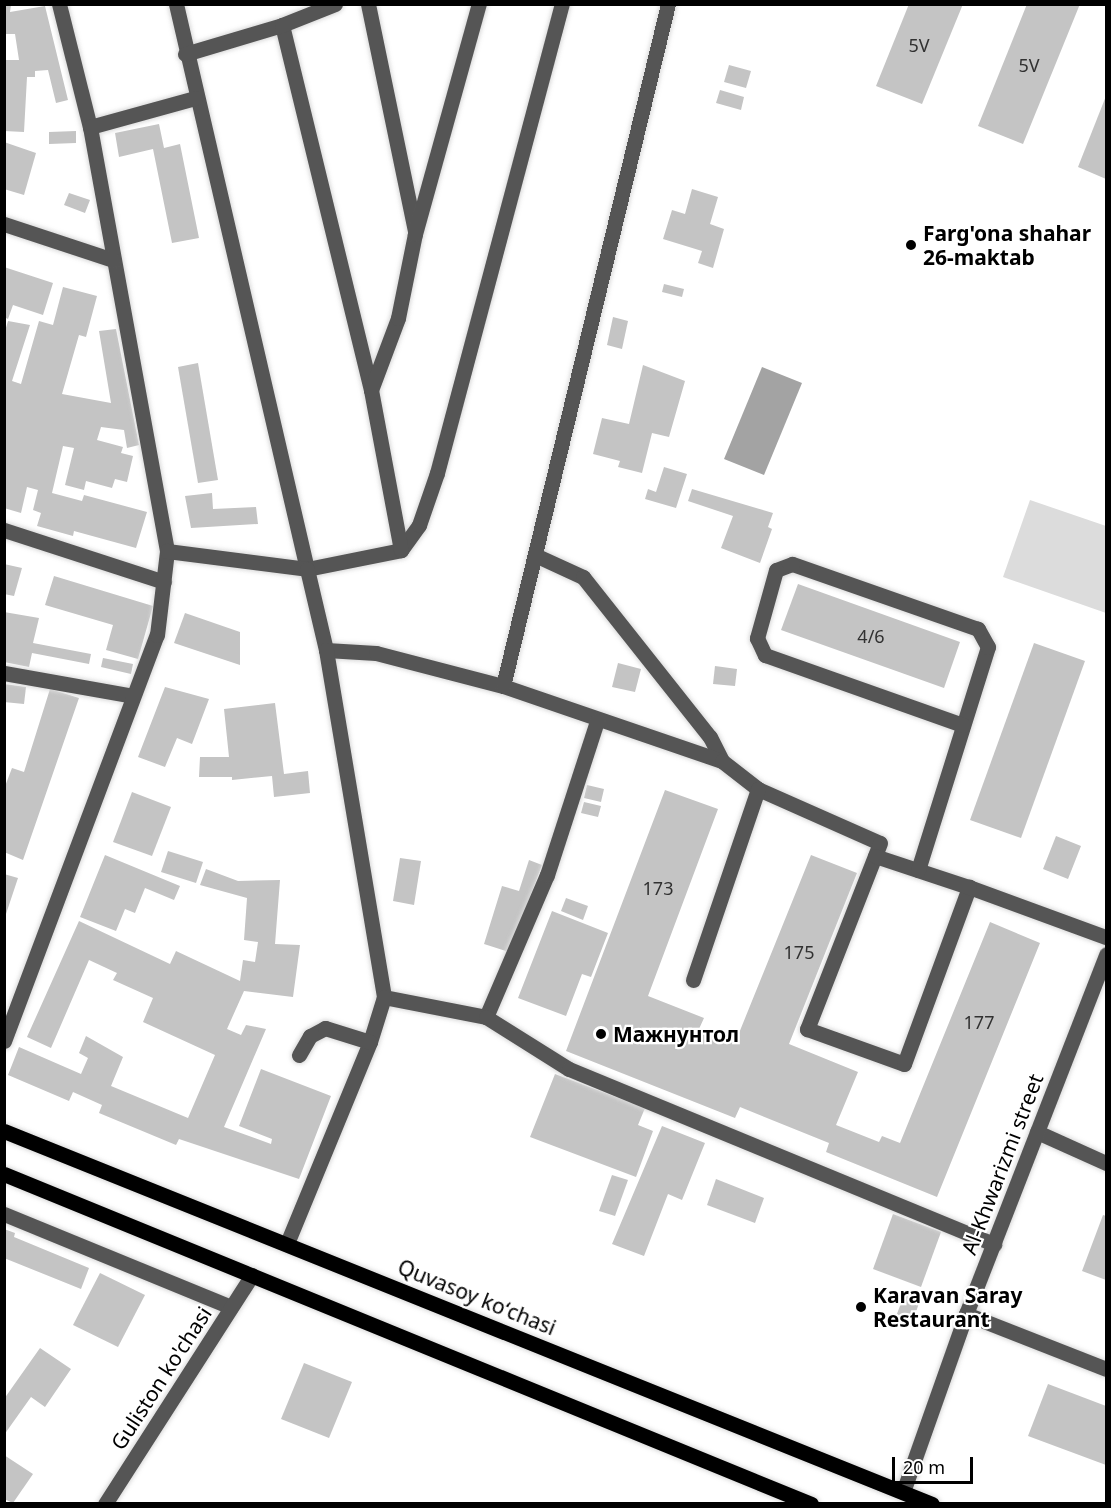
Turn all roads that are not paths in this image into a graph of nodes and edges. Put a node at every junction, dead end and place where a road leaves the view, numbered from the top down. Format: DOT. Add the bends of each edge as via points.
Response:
graph roads {
  1 [pos="59,4"];
  2 [pos="176,4"];
  3 [pos="334,4"];
  4 [pos="368,4"];
  5 [pos="479,4"];
  6 [pos="562,4"];
  7 [pos="668,4"];
  8 [pos="282,25"];
  9 [pos="185,54"];
  10 [pos="195,98"];
  11 [pos="90,127"];
  12 [pos="4,224"];
  13 [pos="415,234"];
  14 [pos="113,261"];
  15 [pos="370,390"];
  16 [pos="4,530"];
  17 [pos="401,550"];
  18 [pos="167,551"];
  19 [pos="535,555"];
  20 [pos="307,569"];
  21 [pos="164,582"];
  22 [pos="326,650"];
  23 [pos="4,673"];
  24 [pos="503,686"];
  25 [pos="133,696"];
  26 [pos="597,721"];
  27 [pos="963,725"];
  28 [pos="722,761"];
  29 [pos="758,789"];
  30 [pos="875,856"];
  31 [pos="918,870"];
  32 [pos="969,887"];
  33 [pos="1107,937"];
  34 [pos="1107,954"];
  35 [pos="693,980"];
  36 [pos="384,997"];
  37 [pos="486,1017"];
  38 [pos="4,1041"];
  39 [pos="370,1042"];
  40 [pos="299,1055"];
  41 [pos="4,1131"];
  42 [pos="1037,1132"];
  43 [pos="1107,1162"];
  44 [pos="4,1174"];
  45 [pos="4,1214"];
  46 [pos="287,1243"];
  47 [pos="994,1244"];
  48 [pos="252,1275"];
  49 [pos="231,1307"];
  50 [pos="966,1314"];
  51 [pos="1107,1369"];
  52 [pos="903,1492"];
  53 [pos="105,1503"];
  54 [pos="811,1503"];
  55 [pos="932,1503"];
  1 -- 11 [label="street"];
  2 -- 9 [label="street"];
  3 -- 8 [label="street"];
  4 -- 13 [label="street"];
  5 -- 13 [label="street"];
  6 -- 17 [label="street" via="437,473 419,525"];
  7 -- 19 [label="street"];
  8 -- 9 [label="street"];
  8 -- 15 [label="street"];
  9 -- 10 [label="street"];
  10 -- 11 [label="street"];
  10 -- 20 [label="street"];
  11 -- 14 [label="street"];
  12 -- 14 [label="street"];
  13 -- 15 [label="street" via="398,318"];
  14 -- 18 [label="street"];
  15 -- 17 [label="street"];
  16 -- 21 [label="street"];
  17 -- 20 [label="street"];
  18 -- 20 [label="street"];
  18 -- 21 [label="street"];
  19 -- 24 [label="street"];
  19 -- 28 [label="street" via="583,577 710,737"];
  20 -- 22 [label="street"];
  21 -- 25 [label="street" via="157,635"];
  22 -- 24 [label="street" via="376,653"];
  22 -- 36 [label="street"];
  23 -- 25 [label="street"];
  24 -- 26 [label="street"];
  25 -- 38 [label="street"];
  26 -- 28 [label="street"];
  26 -- 37 [label="street" via="547,875"];
  27 -- 27 [label="street" via="988,647 978,629 792,564 776,570 757,638 765,655"];
  27 -- 31 [label="street"];
  28 -- 29 [label="street"];
  29 -- 30 [label="street" via="880,843"];
  29 -- 35 [label="street"];
  30 -- 31 [label="street"];
  30 -- 32 [label="street" via="807,1029 904,1064"];
  31 -- 32 [label="street"];
  32 -- 33 [label="street"];
  34 -- 42 [label="street, Al-Khwarizmi street"];
  36 -- 37 [label="street"];
  36 -- 39 [label="street"];
  37 -- 47 [label="street" via="569,1069"];
  39 -- 40 [label="street" via="325,1028 310,1036"];
  39 -- 46 [label="street"];
  41 -- 46 [label="main road, Quvasoy koʻchasi"];
  42 -- 43 [label="street"];
  42 -- 47 [label="street, Al-Khwarizmi street"];
  44 -- 48 [label="main road"];
  45 -- 49 [label="street"];
  46 -- 52 [label="main road, Quvasoy koʻchasi"];
  47 -- 50 [label="street, Al-Khwarizmi street"];
  48 -- 49 [label="street, Guliston ko'chasi"];
  48 -- 54 [label="main road"];
  49 -- 53 [label="street, Guliston ko'chasi"];
  50 -- 51 [label="street"];
  50 -- 52 [label="street, Al-Khwarizmi street"];
  52 -- 55 [label="main road, Quvasoy koʻchasi"];
}
